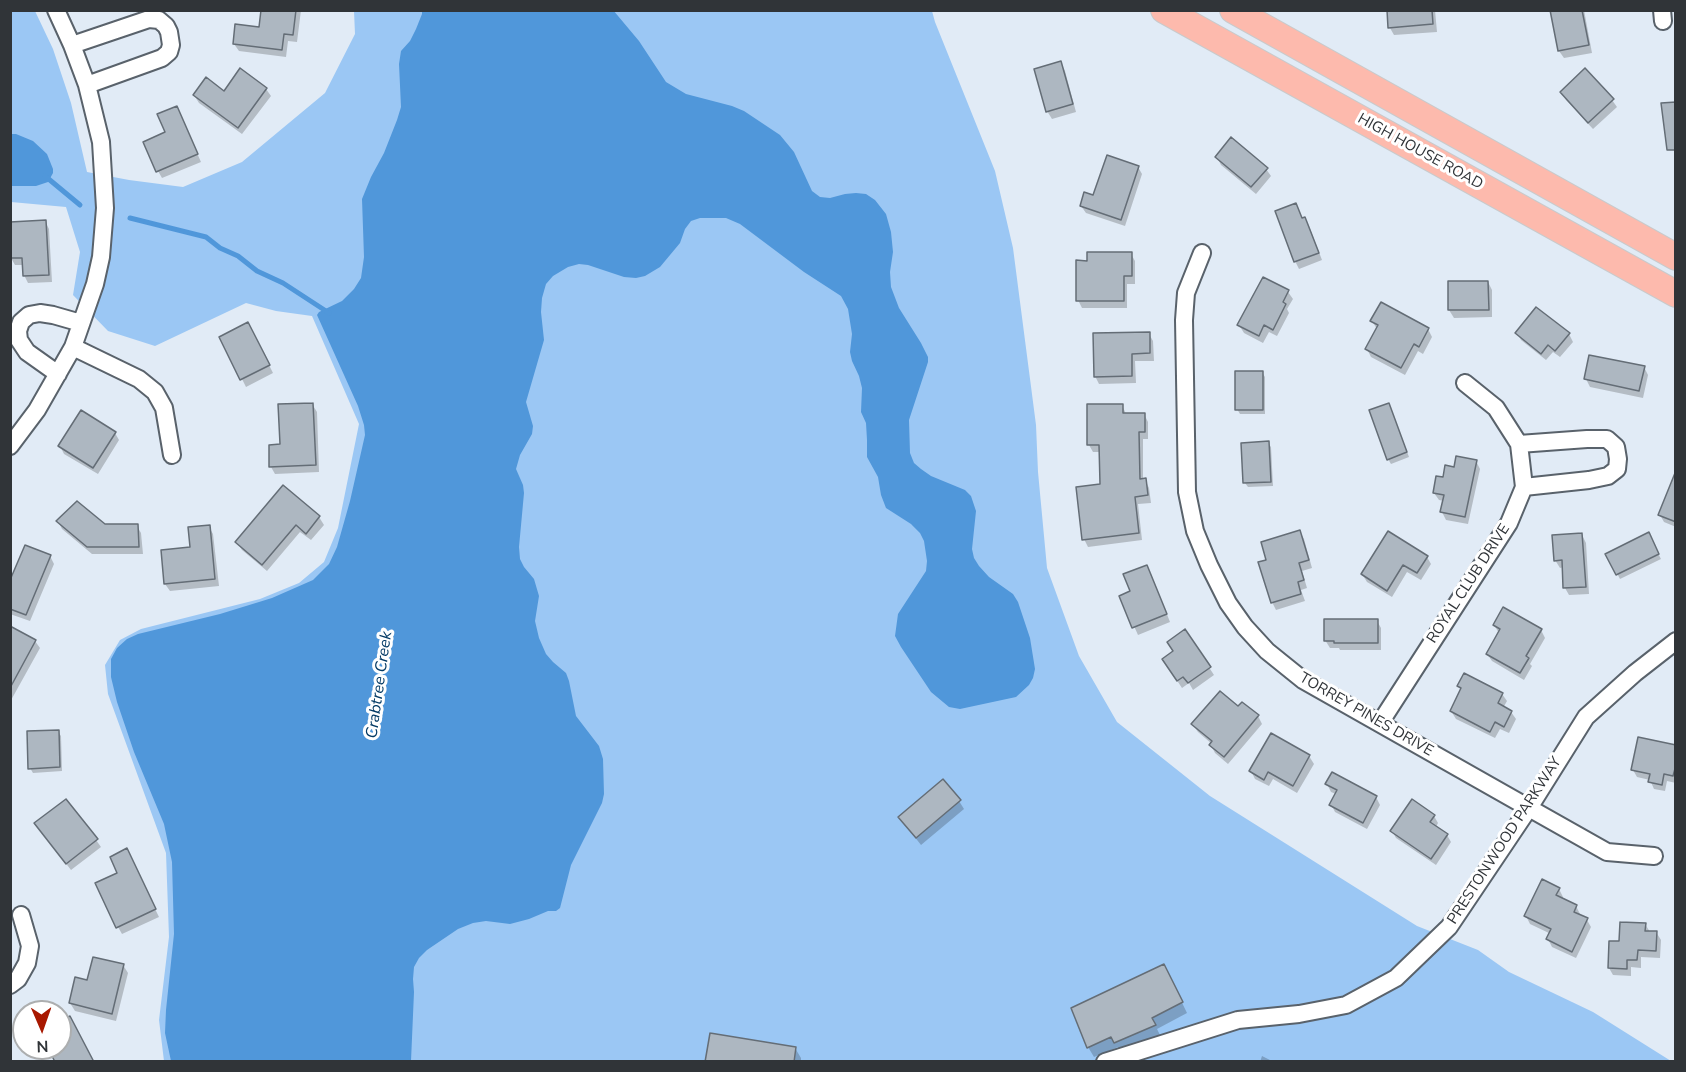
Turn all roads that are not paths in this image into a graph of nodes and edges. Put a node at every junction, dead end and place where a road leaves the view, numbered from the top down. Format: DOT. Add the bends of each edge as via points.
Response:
graph roads {
  1 [pos="56,10"];
  2 [pos="1164,10"];
  3 [pos="1233,10"];
  4 [pos="72,45"];
  5 [pos="87,85"];
  6 [pos="1202,253"];
  7 [pos="1676,257"];
  8 [pos="1676,294"];
  9 [pos="81,323"];
  10 [pos="73,347"];
  11 [pos="58,374"];
  12 [pos="1466,382"];
  13 [pos="1519,444"];
  14 [pos="10,446"];
  15 [pos="172,455"];
  16 [pos="1524,487"];
  17 [pos="1676,641"];
  18 [pos="1380,723"];
  19 [pos="1529,808"];
  20 [pos="1654,856"];
  21 [pos="21,915"];
  22 [pos="10,985"];
  23 [pos="1105,1062"];
  1 -- 4 [label="street"];
  2 -- 8 [label="main road, HIGH HOUSE ROAD"];
  3 -- 7 [label="main road"];
  4 -- 5 [label="street"];
  4 -- 5 [label="street" via="149,19 159,20 169,32 171,45 162,58"];
  5 -- 9 [label="street" via="101,142 104,216 101,257"];
  6 -- 18 [label="street, TORREY PINES DRIVE" via="1186,293 1184,320 1187,492 1195,531 1228,603 1266,651 1303,680"];
  9 -- 10 [label="street"];
  9 -- 11 [label="street" via="40,313 21,322 19,340 27,352"];
  10 -- 11 [label="street"];
  10 -- 15 [label="street" via="129,374 155,392 164,408"];
  11 -- 14 [label="street"];
  12 -- 13 [label="street, ROYAL CLUB DRIVE" via="1496,408"];
  13 -- 16 [label="street, ROYAL CLUB DRIVE"];
  13 -- 16 [label="street" via="1607,439 1616,447 1618,459 1617,469 1608,476"];
  16 -- 18 [label="street, ROYAL CLUB DRIVE" via="1509,523"];
  17 -- 19 [label="street, PRESTONWOOD PARKWAY" via="1586,717"];
  18 -- 19 [label="street, TORREY PINES DRIVE"];
  19 -- 20 [label="street, TORREY PINES DRIVE" via="1607,852"];
  19 -- 23 [label="street, PRESTONWOOD PARKWAY" via="1449,927 1396,978 1346,1005 1238,1020"];
  21 -- 22 [label="street" via="30,946 27,963"];
}
